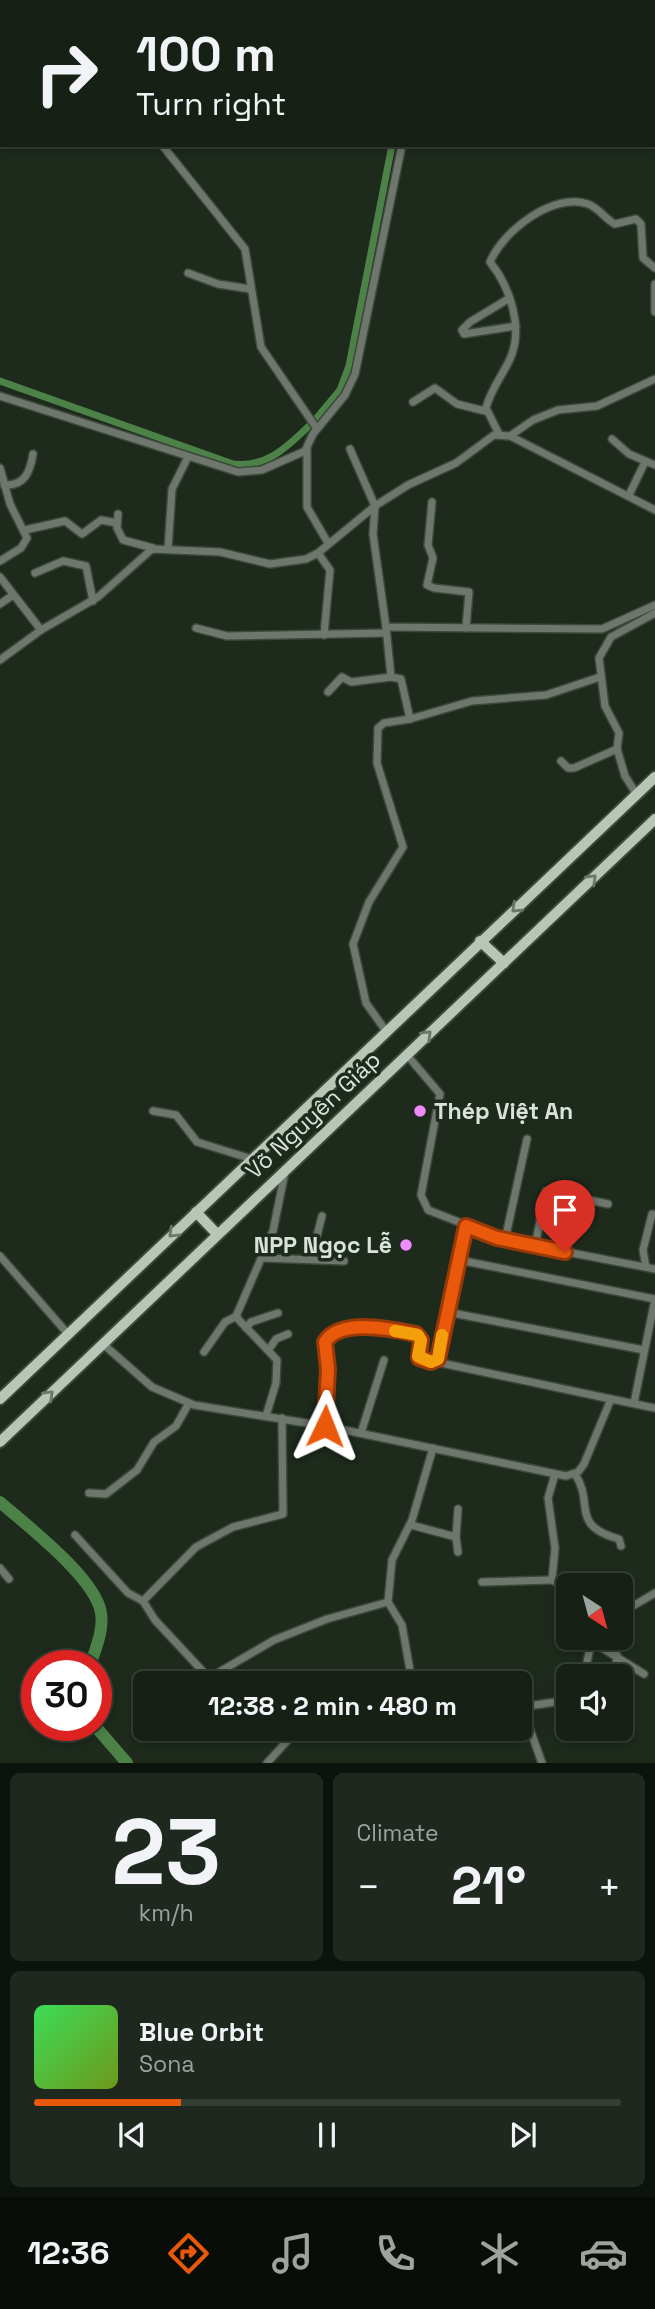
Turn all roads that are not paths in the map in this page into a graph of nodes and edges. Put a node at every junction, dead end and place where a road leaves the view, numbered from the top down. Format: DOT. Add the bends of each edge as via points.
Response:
graph roads {
  1 [pos="164,147"];
  2 [pos="402,147"];
  3 [pos="655,268"];
  4 [pos="188,273"];
  5 [pos="655,284"];
  6 [pos="250,289"];
  7 [pos="508,299"];
  8 [pos="655,312"];
  9 [pos="516,326"];
  10 [pos="655,379"];
  11 [pos="0,396"];
  12 [pos="413,402"];
  13 [pos="485,411"];
  14 [pos="317,429"];
  15 [pos="499,434"];
  16 [pos="510,436"];
  17 [pos="612,439"];
  18 [pos="350,449"];
  19 [pos="307,450"];
  20 [pos="33,454"];
  21 [pos="188,457"];
  22 [pos="645,462"];
  23 [pos="655,465"];
  24 [pos="0,468"];
  25 [pos="5,485"];
  26 [pos="629,495"];
  27 [pos="432,502"];
  28 [pos="376,506"];
  29 [pos="655,510"];
  30 [pos="118,514"];
  31 [pos="117,523"];
  32 [pos="25,530"];
  33 [pos="328,543"];
  34 [pos="154,548"];
  35 [pos="168,549"];
  36 [pos="318,553"];
  37 [pos="0,561"];
  38 [pos="35,573"];
  39 [pos="0,577"];
  40 [pos="13,595"];
  41 [pos="93,601"];
  42 [pos="0,604"];
  43 [pos="655,605"];
  44 [pos="655,613"];
  45 [pos="196,628"];
  46 [pos="466,628"];
  47 [pos="41,630"];
  48 [pos="386,630"];
  49 [pos="324,635"];
  50 [pos="0,660"];
  51 [pos="391,677"];
  52 [pos="600,677"];
  53 [pos="328,692"];
  54 [pos="410,719"];
  55 [pos="617,749"];
  56 [pos="561,761"];
  57 [pos="655,778"];
  58 [pos="637,794"];
  59 [pos="655,819"];
  60 [pos="481,941"];
  61 [pos="504,963"];
  62 [pos="387,1031"];
  63 [pos="407,1055"];
  64 [pos="153,1111"];
  65 [pos="527,1139"];
  66 [pos="251,1159"];
  67 [pos="286,1168"];
  68 [pos="608,1204"];
  69 [pos="196,1212"];
  70 [pos="652,1214"];
  71 [pos="322,1216"];
  72 [pos="466,1226"];
  73 [pos="217,1234"];
  74 [pos="505,1240"];
  75 [pos="535,1247"];
  76 [pos="0,1256"];
  77 [pos="263,1258"];
  78 [pos="312,1259"];
  79 [pos="459,1260"];
  80 [pos="344,1261"];
  81 [pos="646,1267"];
  82 [pos="655,1269"];
  83 [pos="655,1299"];
  84 [pos="447,1312"];
  85 [pos="278,1313"];
  86 [pos="237,1316"];
  87 [pos="246,1328"];
  88 [pos="68,1334"];
  89 [pos="288,1334"];
  90 [pos="103,1344"];
  91 [pos="269,1349"];
  92 [pos="644,1350"];
  93 [pos="204,1352"];
  94 [pos="438,1359"];
  95 [pos="384,1360"];
  96 [pos="0,1399"];
  97 [pos="611,1399"];
  98 [pos="634,1403"];
  99 [pos="190,1404"];
  100 [pos="655,1408"];
  101 [pos="267,1416"];
  102 [pos="282,1418"];
  103 [pos="325,1426"];
  104 [pos="361,1433"];
  105 [pos="0,1442"];
  106 [pos="433,1448"];
  107 [pos="555,1474"];
  108 [pos="575,1474"];
  109 [pos="89,1493"];
  110 [pos="458,1509"];
  111 [pos="411,1525"];
  112 [pos="75,1535"];
  113 [pos="456,1537"];
  114 [pos="621,1546"];
  115 [pos="458,1552"];
  116 [pos="0,1568"];
  117 [pos="9,1579"];
  118 [pos="552,1580"];
  119 [pos="482,1582"];
  120 [pos="556,1582"];
  121 [pos="655,1593"];
  122 [pos="143,1601"];
  123 [pos="388,1602"];
  124 [pos="634,1605"];
  125 [pos="608,1650"];
  126 [pos="617,1655"];
  127 [pos="616,1664"];
  128 [pos="412,1671"];
  129 [pos="644,1674"];
  130 [pos="556,1702"];
  131 [pos="532,1706"];
  132 [pos="532,1736"];
  133 [pos="287,1741"];
  134 [pos="267,1763"];
  135 [pos="542,1763"];
  1 -- 6 [label="street" via="246,248"];
  2 -- 14 [label="street" via="355,374 345,395"];
  3 -- 7 [label="street" via="643,258 640,221 615,224 592,206 570,203 524,220 493,256 491,262"];
  4 -- 6 [label="street"];
  5 -- 8 [label="street"];
  6 -- 14 [label="street" via="261,347"];
  7 -- 9 [label="street"];
  7 -- 9 [label="street" via="462,330 471,334"];
  9 -- 13 [label="street" via="513,353 492,388"];
  10 -- 16 [label="street" via="597,406 558,410 533,419"];
  11 -- 21 [label="street"];
  12 -- 13 [label="street" via="435,388 457,404"];
  13 -- 15 [label="street"];
  14 -- 19 [label="street"];
  15 -- 16 [label="street"];
  15 -- 28 [label="street"];
  16 -- 26 [label="street"];
  17 -- 22 [label="street"];
  18 -- 28 [label="street"];
  19 -- 21 [label="street" via="245,473"];
  19 -- 33 [label="street" via="306,504"];
  20 -- 25 [label="street" via="24,479"];
  21 -- 35 [label="street" via="172,489"];
  22 -- 23 [label="street"];
  22 -- 26 [label="street"];
  24 -- 25 [label="street"];
  25 -- 32 [label="street"];
  26 -- 29 [label="street"];
  27 -- 46 [label="street" via="428,545 433,558 428,585 468,592"];
  28 -- 33 [label="street"];
  28 -- 48 [label="street" via="373,534"];
  30 -- 31 [label="street"];
  31 -- 32 [label="street" via="101,520 82,534 65,521"];
  31 -- 34 [label="street" via="126,542"];
  32 -- 37 [label="street" via="24,545"];
  33 -- 36 [label="street"];
  34 -- 35 [label="street"];
  34 -- 41 [label="street"];
  35 -- 36 [label="street" via="220,552 270,564"];
  36 -- 49 [label="street" via="330,570"];
  38 -- 41 [label="street" via="63,561 86,566"];
  39 -- 40 [label="street"];
  40 -- 42 [label="street"];
  40 -- 47 [label="street"];
  41 -- 47 [label="street"];
  43 -- 46 [label="street" via="601,628"];
  44 -- 52 [label="street" via="618,631 605,643"];
  45 -- 49 [label="street" via="227,636"];
  46 -- 48 [label="street"];
  47 -- 50 [label="street"];
  48 -- 49 [label="street"];
  48 -- 51 [label="street"];
  51 -- 53 [label="street" via="351,682 341,677"];
  51 -- 54 [label="street" via="401,679"];
  52 -- 54 [label="street" via="546,695 472,701"];
  52 -- 55 [label="street" via="607,712 619,733"];
  54 -- 62 [label="street" via="378,728 377,763 403,847 369,902 353,944 366,1003"];
  55 -- 56 [label="street" via="574,768"];
  55 -- 58 [label="street" via="625,776"];
  57 -- 58 [label="main road, Võ Nguyên Giáp"];
  58 -- 60 [label="main road, Võ Nguyên Giáp, one-way"];
  61 -- 59 [label="main road, Võ Nguyên Giáp, one-way"];
  60 -- 61 [label="main road"];
  60 -- 62 [label="main road, Võ Nguyên Giáp"];
  63 -- 61 [label="main road, Võ Nguyên Giáp, one-way"];
  62 -- 66 [label="main road, Võ Nguyên Giáp"];
  63 -- 67 [label="main road, Võ Nguyên Giáp"];
  63 -- 72 [label="street" via="440,1094 422,1201 431,1212"];
  64 -- 66 [label="street" via="176,1115 197,1142"];
  65 -- 74 [label="street"];
  66 -- 69 [label="main road, Võ Nguyên Giáp"];
  67 -- 73 [label="main road, Võ Nguyên Giáp"];
  67 -- 77 [label="street"];
  68 -- 75 [label="street" via="546,1191"];
  69 -- 73 [label="main road"];
  69 -- 88 [label="main road, Võ Nguyên Giáp, one-way"];
  70 -- 81 [label="street" via="643,1250"];
  71 -- 78 [label="street"];
  72 -- 74 [label="street"];
  72 -- 79 [label="street"];
  73 -- 90 [label="main road, Võ Nguyên Giáp"];
  74 -- 75 [label="street"];
  75 -- 81 [label="street"];
  76 -- 88 [label="street"];
  77 -- 78 [label="street"];
  77 -- 86 [label="street" via="250,1278"];
  78 -- 80 [label="street"];
  79 -- 83 [label="street"];
  79 -- 84 [label="street"];
  81 -- 82 [label="street"];
  83 -- 92 [label="street"];
  84 -- 92 [label="street"];
  84 -- 94 [label="street"];
  85 -- 87 [label="street"];
  86 -- 87 [label="street"];
  86 -- 93 [label="street" via="225,1322"];
  87 -- 91 [label="street"];
  88 -- 96 [label="main road, Võ Nguyên Giáp"];
  89 -- 91 [label="street" via="275,1339"];
  90 -- 99 [label="street" via="152,1387"];
  105 -- 90 [label="main road, Võ Nguyên Giáp, one-way"];
  91 -- 101 [label="street" via="277,1360 277,1372"];
  92 -- 98 [label="street"];
  94 -- 97 [label="street" via="448,1365"];
  94 -- 103 [label="street" via="419,1358 421,1340 416,1334 364,1326 332,1335 325,1342"];
  95 -- 104 [label="street"];
  97 -- 98 [label="street"];
  97 -- 108 [label="street" via="584,1464"];
  98 -- 100 [label="street"];
  99 -- 101 [label="street"];
  99 -- 109 [label="street" via="176,1426 154,1442 131,1476 106,1494"];
  101 -- 102 [label="street"];
  102 -- 103 [label="street"];
  102 -- 122 [label="street" via="283,1514 240,1524 196,1547"];
  103 -- 104 [label="street"];
  104 -- 106 [label="street"];
  106 -- 107 [label="street"];
  106 -- 111 [label="street"];
  107 -- 108 [label="street"];
  107 -- 118 [label="street" via="548,1498 555,1548"];
  108 -- 114 [label="street" via="582,1486 585,1515 599,1533 621,1540"];
  110 -- 113 [label="street"];
  111 -- 113 [label="street"];
  111 -- 123 [label="street" via="392,1560"];
  112 -- 122 [label="street" via="128,1593"];
  113 -- 115 [label="street"];
  116 -- 117 [label="street"];
  118 -- 119 [label="street"];
  118 -- 120 [label="street"];
  121 -- 124 [label="street"];
  122 -- 123 [label="street" via="155,1620 211,1678 274,1640"];
  123 -- 128 [label="street" via="402,1625"];
  125 -- 126 [label="street"];
  126 -- 127 [label="street"];
  126 -- 129 [label="street"];
  130 -- 131 [label="street"];
  132 -- 135 [label="street"];
  133 -- 134 [label="street"];
}
